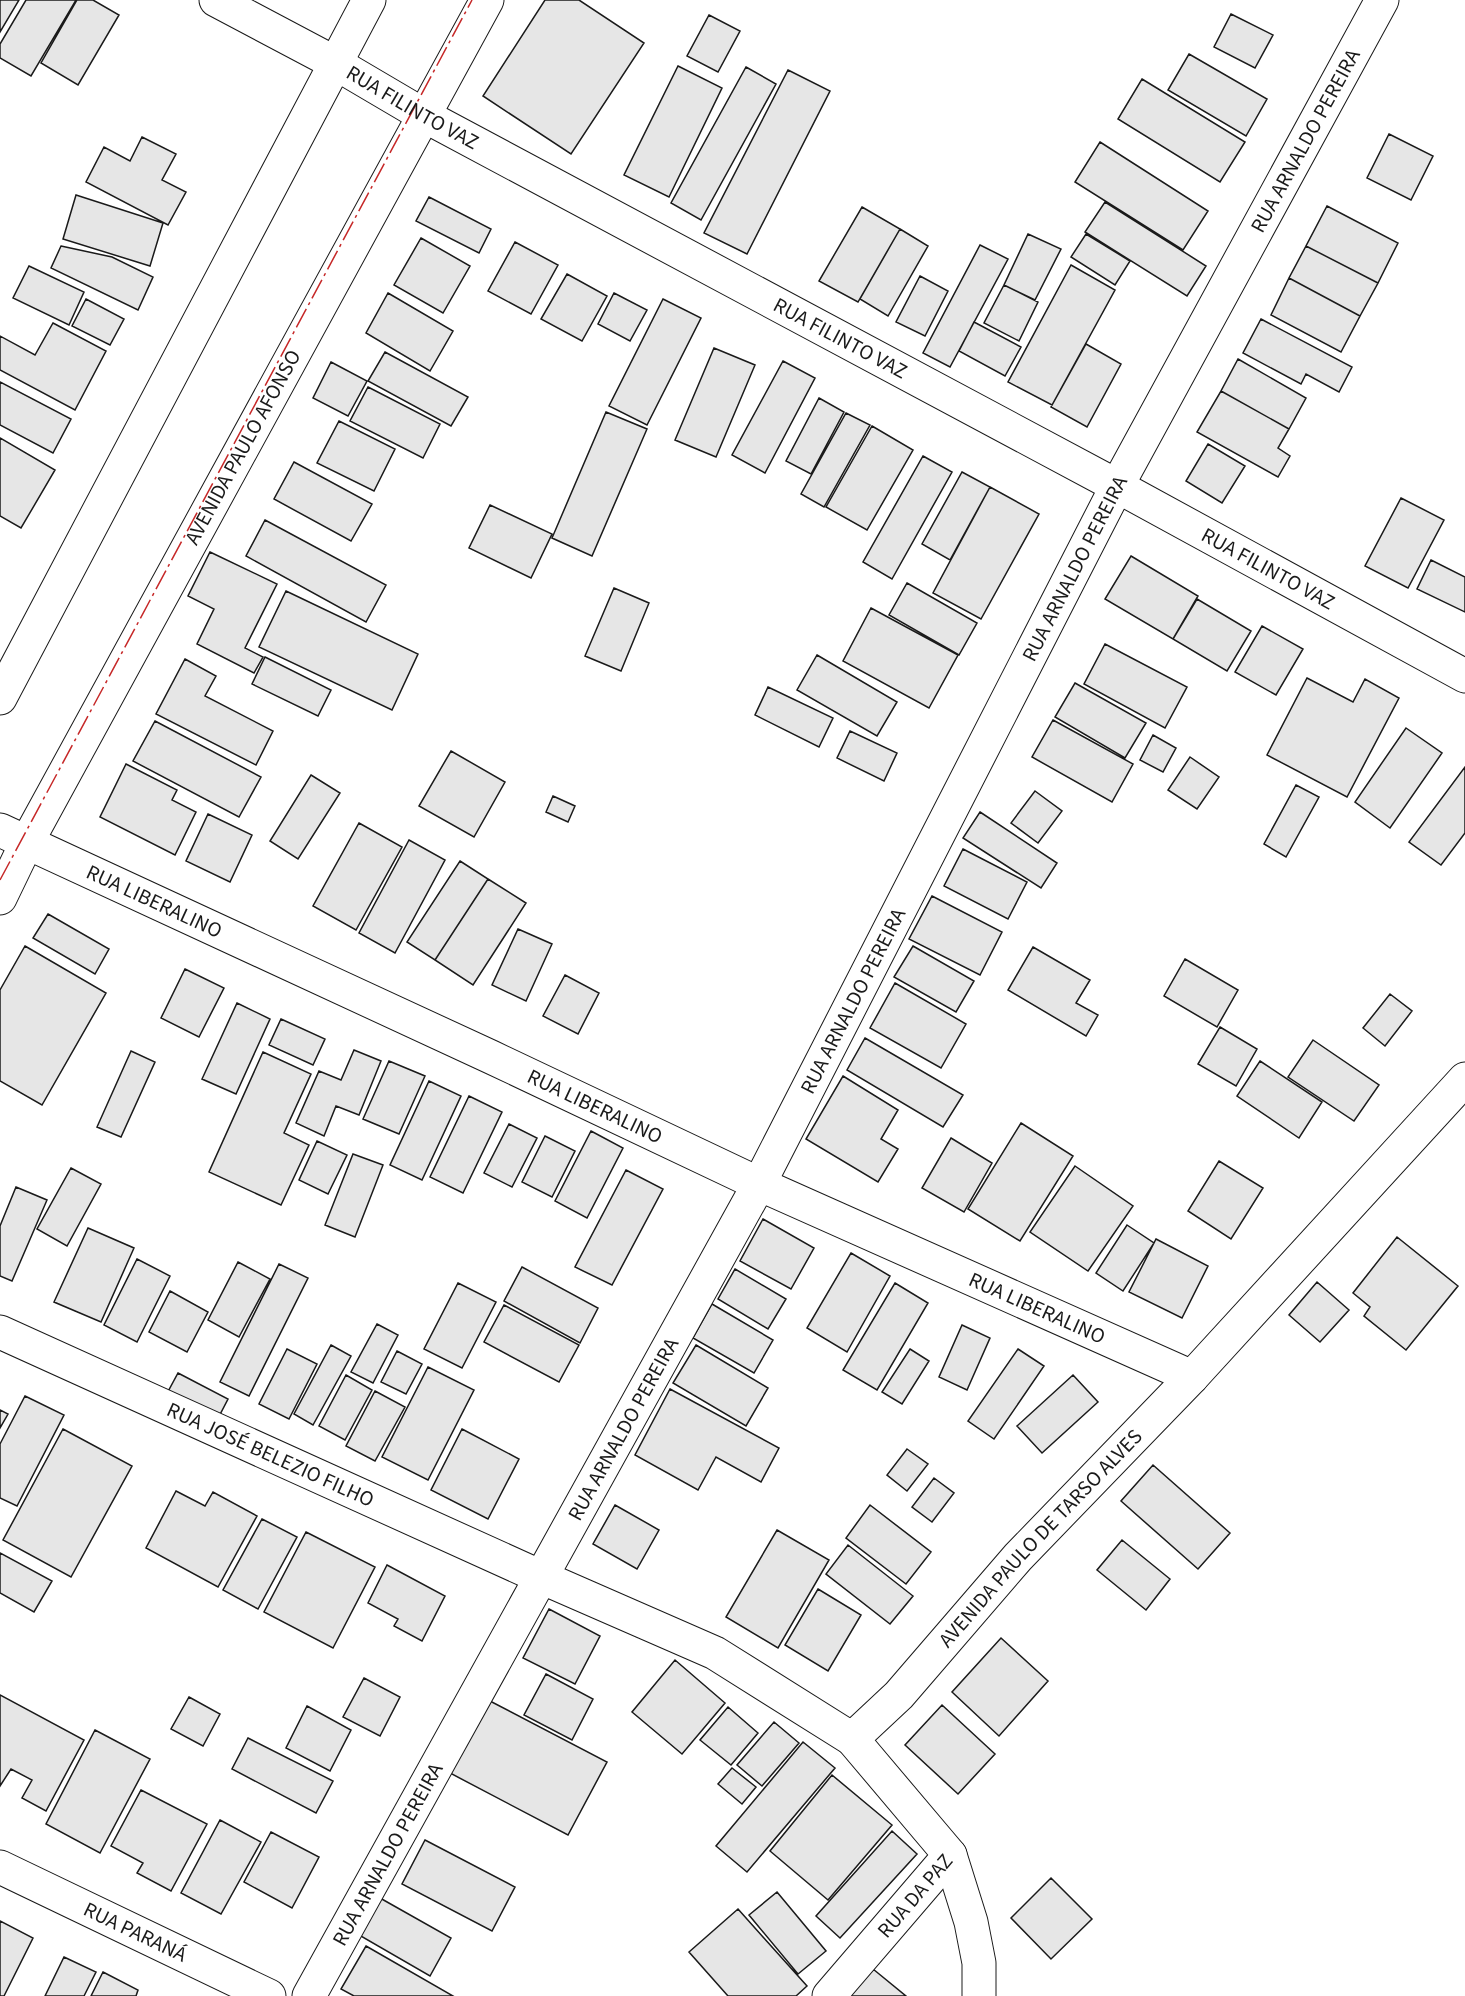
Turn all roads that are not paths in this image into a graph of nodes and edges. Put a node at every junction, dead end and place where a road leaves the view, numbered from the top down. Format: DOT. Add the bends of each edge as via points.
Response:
graph roads {
  1 [pos="216,0"];
  2 [pos="369,0"];
  3 [pos="487,0"];
  4 [pos="1382,0"];
  5 [pos="335,63"];
  6 [pos="425,116"];
  7 [pos="1117,486"];
  8 [pos="1465,676"];
  9 [pos="0,698"];
  10 [pos="14,836"];
  11 [pos="0,898"];
  12 [pos="1465,1079"];
  13 [pos="759,1185"];
  14 [pos="0,1332"];
  15 [pos="1192,1377"];
  16 [pos="541,1577"];
  17 [pos="852,1739"];
  18 [pos="950,1855"];
  19 [pos="0,1867"];
  20 [pos="269,1996"];
  21 [pos="309,1996"];
  22 [pos="829,1996"];
  23 [pos="979,1996"];
  1 -- 5 [label="street, RUA FILINTO VAZ"];
  2 -- 5 [label="street"];
  3 -- 6 [label="street, AVENIDA PAULO AFONSO"];
  4 -- 7 [label="street, RUA ARNALDO PEREIRA"];
  5 -- 6 [label="street, RUA FILINTO VAZ"];
  5 -- 9 [label="street"];
  6 -- 7 [label="street, RUA FILINTO VAZ"];
  6 -- 10 [label="street, AVENIDA PAULO AFONSO"];
  7 -- 8 [label="street, RUA FILINTO VAZ"];
  7 -- 13 [label="street, RUA ARNALDO PEREIRA"];
  10 -- 11 [label="street, AVENIDA PAULO AFONSO"];
  10 -- 13 [label="street, RUA LIBERALINO"];
  12 -- 15 [label="street, AVENIDA PAULO DE TARSO ALVES"];
  13 -- 15 [label="street, RUA LIBERALINO"];
  13 -- 16 [label="street, RUA ARNALDO PEREIRA"];
  14 -- 16 [label="street, RUA JOSÉ BELEZIO FILHO"];
  15 -- 17 [label="street, AVENIDA PAULO DE TARSO ALVES" via="1018,1557 899,1695"];
  16 -- 17 [label="street" via="715,1653"];
  16 -- 21 [label="street, RUA ARNALDO PEREIRA"];
  17 -- 18 [label="street, RUA DA PAZ"];
  18 -- 22 [label="street, RUA DA PAZ"];
  18 -- 23 [label="street" via="971,1922 979,1963"];
  19 -- 20 [label="street, RUA PARANÁ"];
}
